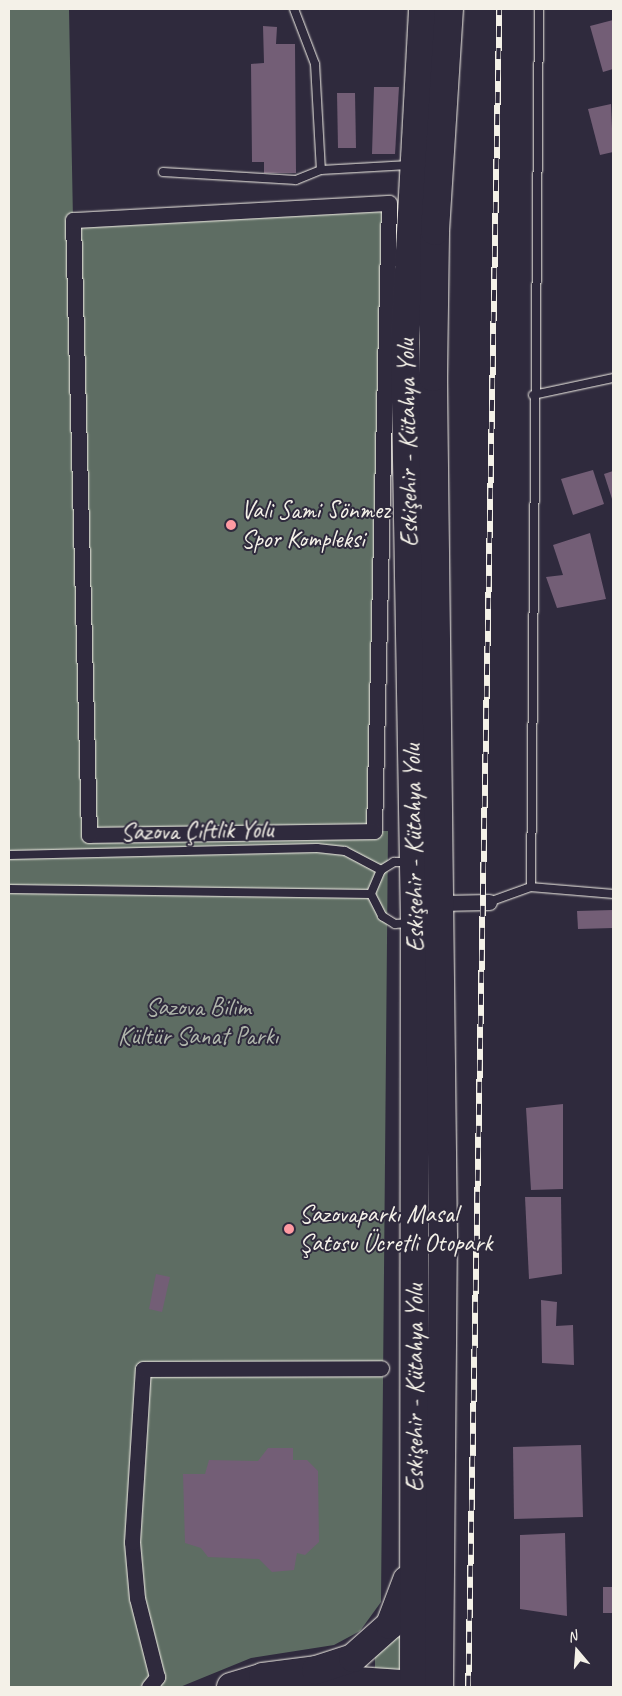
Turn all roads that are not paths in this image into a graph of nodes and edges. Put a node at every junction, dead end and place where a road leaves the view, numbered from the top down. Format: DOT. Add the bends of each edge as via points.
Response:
graph roads {
  1 [pos="294,9"];
  2 [pos="423,9"];
  3 [pos="449,9"];
  4 [pos="539,9"];
  5 [pos="412,165"];
  6 [pos="321,170"];
  7 [pos="163,172"];
  8 [pos="73,220"];
  9 [pos="613,378"];
  10 [pos="533,395"];
  11 [pos="9,855"];
  12 [pos="414,862"];
  13 [pos="381,870"];
  14 [pos="530,887"];
  15 [pos="9,889"];
  16 [pos="371,894"];
  17 [pos="613,894"];
  18 [pos="489,902"];
  19 [pos="440,903"];
  20 [pos="415,923"];
  21 [pos="380,1368"];
  22 [pos="414,1537"];
  23 [pos="283,1675"];
  24 [pos="427,1686"];
  25 [pos="149,1687"];
  26 [pos="231,1687"];
  1 -- 6 [label="lane" via="315,64"];
  2 -- 5 [label="highway, Eskişehir - Kütahya Yolu"];
  3 -- 19 [label="highway, Eskişehir - Kütahya Yolu" via="435,231 433,377"];
  4 -- 10 [label="lane"];
  5 -- 6 [label="lane"];
  5 -- 12 [label="highway, Eskişehir - Kütahya Yolu" via="405,343"];
  6 -- 7 [label="lane" via="296,180"];
  8 -- 8 [label="street" via="388,203 374,831 89,834"];
  9 -- 10 [label="lane"];
  10 -- 14 [label="lane" via="535,642"];
  11 -- 13 [label="lane, Sazova Çiftlik Yolu" via="317,848 344,850"];
  12 -- 13 [label="lane" via="394,862"];
  12 -- 20 [label="highway, Eskişehir - Kütahya Yolu"];
  13 -- 16 [label="lane"];
  14 -- 17 [label="lane"];
  14 -- 18 [label="lane"];
  15 -- 16 [label="lane"];
  16 -- 20 [label="lane" via="382,916 395,924"];
  18 -- 19 [label="street"];
  19 -- 24 [label="highway, Eskişehir - Kütahya Yolu" via="443,1246 439,1654"];
  20 -- 22 [label="highway, Eskişehir - Kütahya Yolu"];
  21 -- 25 [label="street" via="143,1369 132,1542 137,1598 156,1677"];
  22 -- 23 [label="highway" via="405,1593 390,1625 353,1658 316,1670"];
  22 -- 24 [label="highway, Eskişehir - Kütahya Yolu"];
  23 -- 24 [label="highway"];
  23 -- 26 [label="highway"];
}
